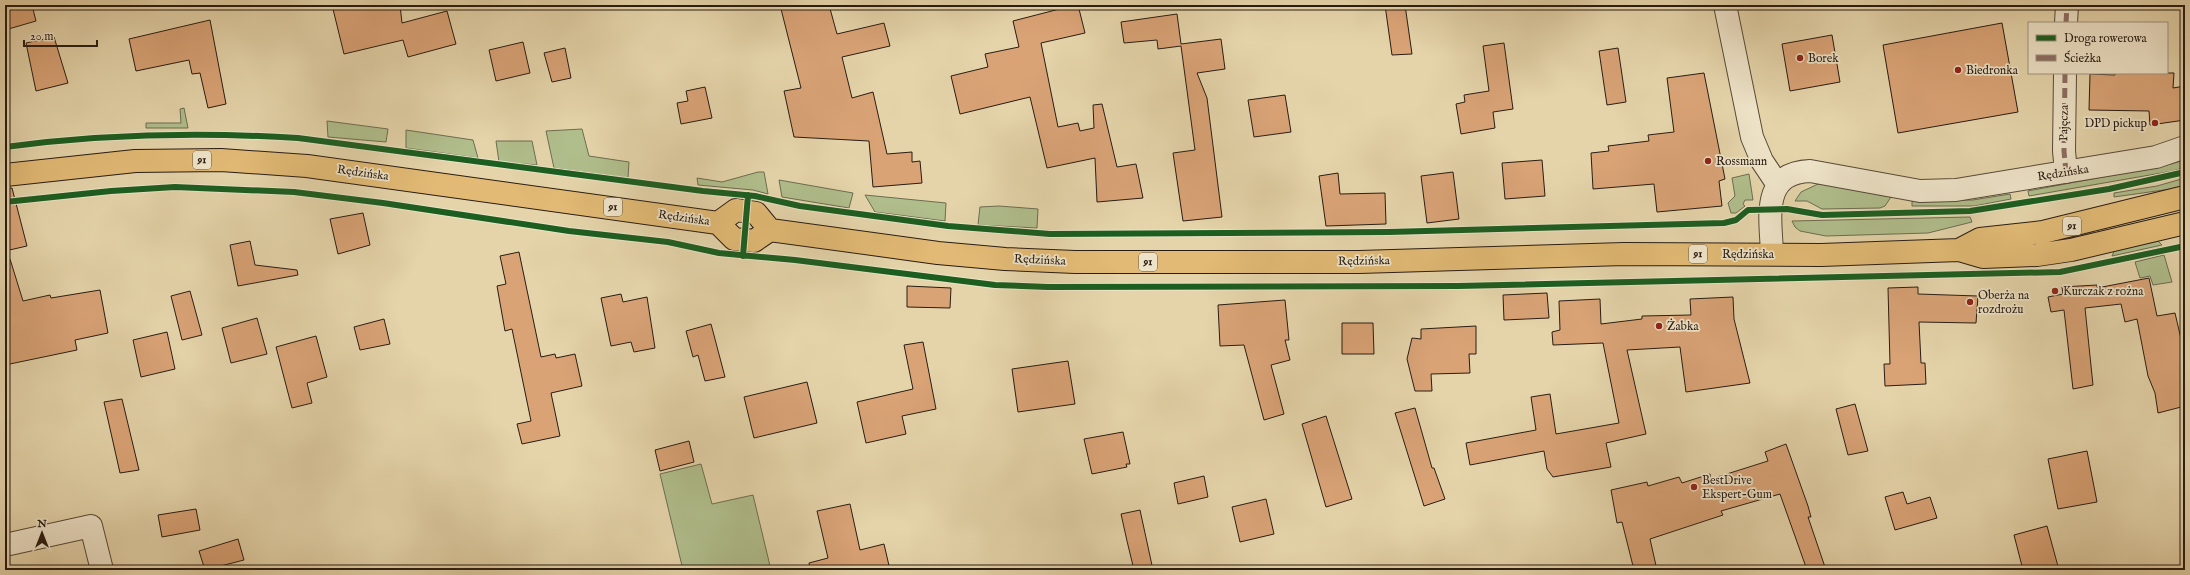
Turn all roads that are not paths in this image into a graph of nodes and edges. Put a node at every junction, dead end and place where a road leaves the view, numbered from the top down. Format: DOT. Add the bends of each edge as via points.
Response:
graph roads {
  1 [pos="1725,5"];
  2 [pos="2067,5"];
  3 [pos="2066,22"];
  4 [pos="2065,74"];
  5 [pos="2185,147"];
  6 [pos="2066,172"];
  7 [pos="5,174"];
  8 [pos="1778,185"];
  9 [pos="2185,197"];
  10 [pos="2185,223"];
  11 [pos="1959,250"];
  12 [pos="1772,254"];
  13 [pos="5,545"];
  14 [pos="102,570"];
  1 -- 8 [label="street" via="1752,137 1762,161"];
  2 -- 3 [label="street"];
  4 -- 6 [label="street, Pajęcza" via="2063,133"];
  5 -- 6 [label="street, Rędzińska" via="2156,157"];
  6 -- 8 [label="street, Rędzińska" via="1956,190 1920,192 1810,171 1796,172 1787,176"];
  7 -- 12 [label="main road, Rędzińska / 91" via="135,162 221,160 307,166 718,223 736,210 756,213 770,230 938,253 1075,262 1359,262 1624,254"];
  8 -- 12 [label="street" via="1771,197"];
  9 -- 11 [label="main road, Rędzińska / 91" via="2043,232 1980,239"];
  10 -- 11 [label="main road, Rędzińska / 91" via="2070,250 2037,255 1983,257"];
  11 -- 12 [label="main road, Rędzińska / 91" via="1822,255"];
  13 -- 14 [label="street" via="91,526"];
}
